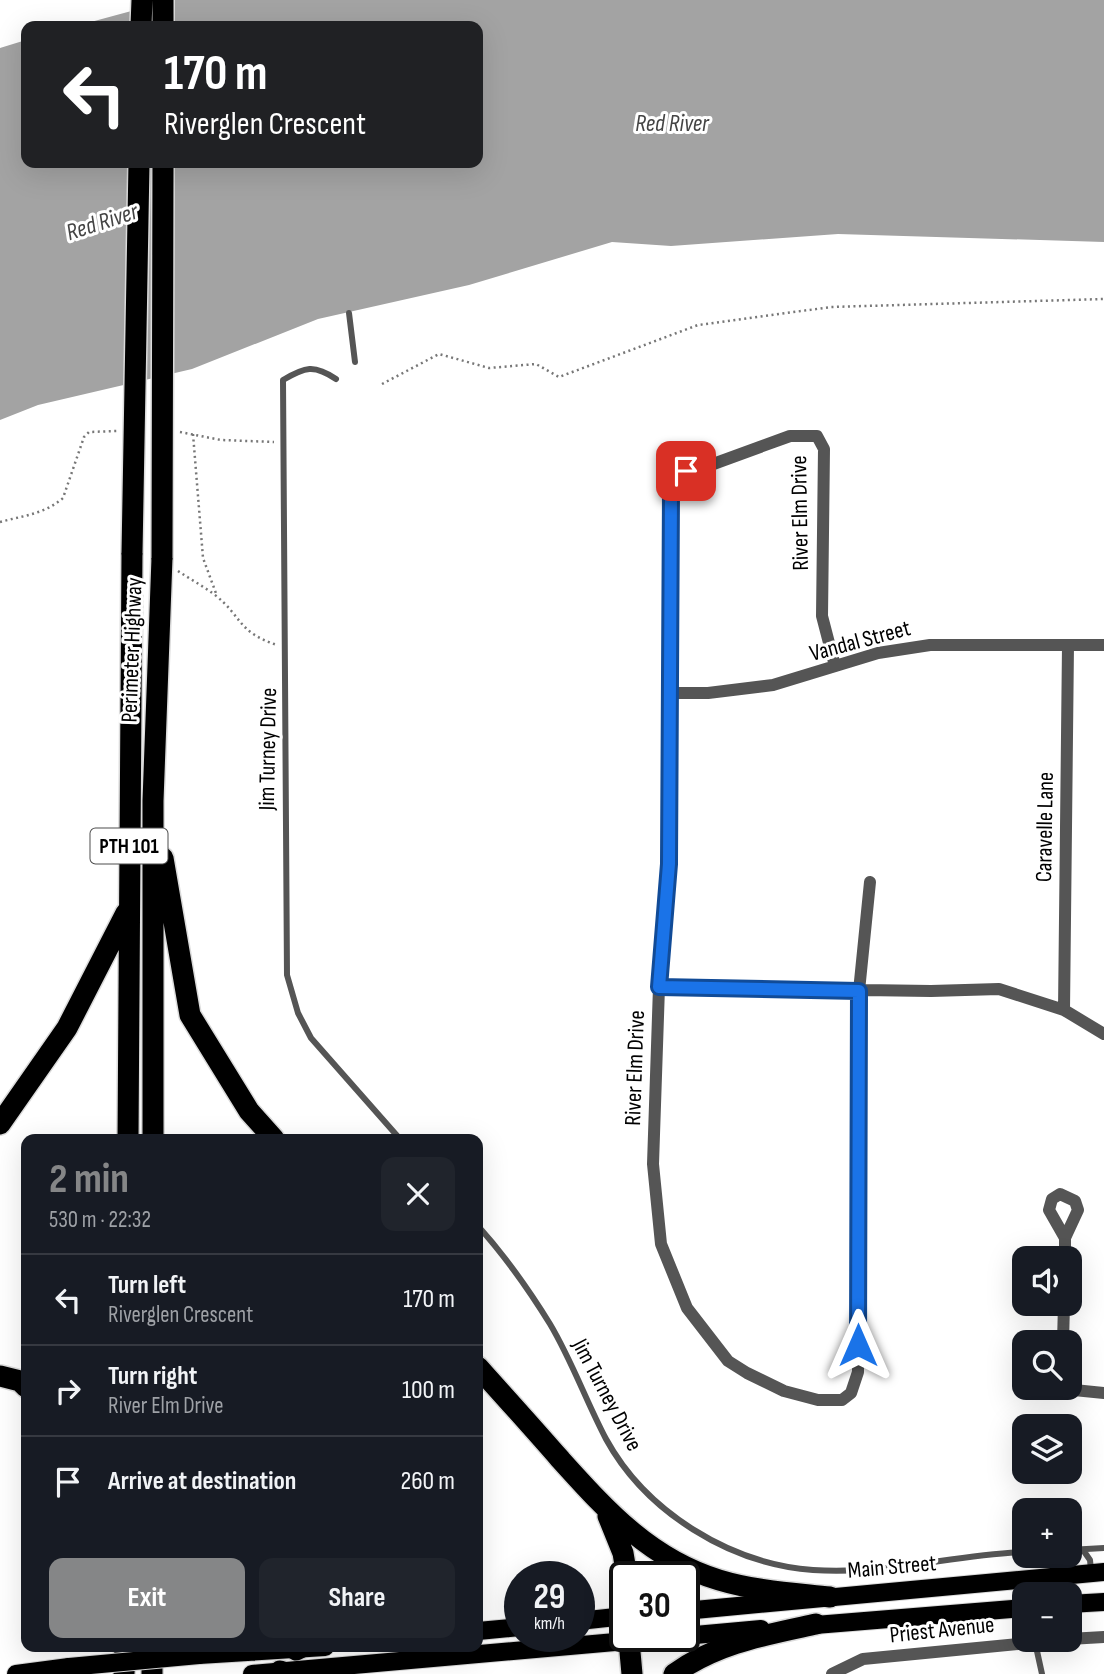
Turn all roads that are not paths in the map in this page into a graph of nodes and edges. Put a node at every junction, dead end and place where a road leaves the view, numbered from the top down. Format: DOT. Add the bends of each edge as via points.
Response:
graph roads {
  1 [pos="142,0"];
  2 [pos="163,0"];
  3 [pos="141,21"];
  4 [pos="163,21"];
  5 [pos="139,168"];
  6 [pos="163,168"];
  7 [pos="349,313"];
  8 [pos="355,362"];
  9 [pos="336,379"];
  10 [pos="1068,645"];
  11 [pos="1104,645"];
  12 [pos="835,666"];
  13 [pos="669,693"];
  14 [pos="153,801"];
  15 [pos="870,882"];
  16 [pos="128,908"];
  17 [pos="659,987"];
  18 [pos="859,991"];
  19 [pos="1064,1010"];
  20 [pos="1104,1034"];
  21 [pos="0,1124"];
  22 [pos="128,1134"];
  23 [pos="153,1134"];
  24 [pos="270,1134"];
  25 [pos="396,1134"];
  26 [pos="483,1232"];
  27 [pos="1065,1238"];
  28 [pos="1065,1246"];
  29 [pos="483,1373"];
  30 [pos="0,1376"];
  31 [pos="21,1383"];
  32 [pos="1082,1391"];
  33 [pos="1104,1393"];
  34 [pos="604,1508"];
  35 [pos="1104,1548"];
  36 [pos="1083,1550"];
  37 [pos="1012,1553"];
  38 [pos="624,1561"];
  39 [pos="1098,1572"];
  40 [pos="830,1597"];
  41 [pos="1104,1602"];
  42 [pos="1082,1603"];
  43 [pos="700,1609"];
  44 [pos="1012,1609"];
  45 [pos="816,1625"];
  46 [pos="504,1629"];
  47 [pos="483,1631"];
  48 [pos="700,1635"];
  49 [pos="1104,1637"];
  50 [pos="1082,1638"];
  51 [pos="609,1643"];
  52 [pos="1012,1644"];
  53 [pos="125,1652"];
  54 [pos="152,1652"];
  55 [pos="242,1652"];
  56 [pos="630,1652"];
  57 [pos="1037,1652"];
  58 [pos="284,1672"];
  59 [pos="16,1674"];
  60 [pos="124,1674"];
  61 [pos="152,1674"];
  62 [pos="252,1674"];
  63 [pos="632,1674"];
  64 [pos="674,1674"];
  65 [pos="832,1674"];
  66 [pos="1042,1674"];
  1 -- 3 [label="highway"];
  2 -- 4 [label="highway"];
  5 -- 16 [label="highway, Perimeter Highway / PTH 101, bridge"];
  6 -- 14 [label="highway, Perimeter Highway / PTH 101, bridge" via="170,565"];
  7 -- 8 [label="lane"];
  9 -- 25 [label="lane, Jim Turney Drive" via="324,371 303,368 284,380 286,975 312,1038"];
  10 -- 11 [label="street, Vandal Street"];
  10 -- 12 [label="street, Vandal Street" via="930,645"];
  10 -- 19 [label="street, Caravelle Lane"];
  12 -- 13 [label="street, Vandal Street" via="773,685"];
  12 -- 13 [label="street, River Elm Drive" via="822,616 824,449 817,436 790,436 675,478 671,491"];
  13 -- 17 [label="street, River Elm Drive" via="669,864"];
  14 -- 23 [label="highway, Perimeter Highway / PTH 101"];
  14 -- 24 [label="highway" via="190,1015 249,1111"];
  15 -- 18 [label="street"];
  16 -- 21 [label="highway" via="67,1028"];
  16 -- 22 [label="highway, Perimeter Highway / PTH 101"];
  17 -- 18 [label="street"];
  17 -- 18 [label="street, River Elm Drive" via="653,1164 661,1244 673,1277 687,1308 728,1361 783,1391 817,1400 842,1399 851,1393 858,1372"];
  18 -- 19 [label="street" via="999,989"];
  19 -- 20 [label="street"];
  26 -- 37 [label="lane, Jim Turney Drive" via="551,1326 607,1441 639,1485 683,1523 721,1546 761,1561 812,1570 871,1570"];
  27 -- 28 [label="street"];
  29 -- 34 [label="highway"];
  30 -- 31 [label="highway"];
  32 -- 33 [label="street"];
  34 -- 38 [label="highway"];
  34 -- 40 [label="highway" via="660,1554 717,1579"];
  35 -- 36 [label="lane"];
  36 -- 39 [label="lane"];
  39 -- 40 [label="main road, Main Street"];
  40 -- 43 [label="main road, Main Street"];
  41 -- 42 [label="main road"];
  44 -- 45 [label="main road"];
  45 -- 48 [label="main road"];
  45 -- 64 [label="highway" via="740,1640"];
  46 -- 47 [label="main road"];
  49 -- 50 [label="street"];
  51 -- 58 [label="main road"];
  52 -- 65 [label="street, Priest Avenue" via="863,1659"];
  53 -- 60 [label="highway"];
  54 -- 61 [label="highway"];
  55 -- 59 [label="main road, bridge"];
  56 -- 63 [label="highway"];
  57 -- 66 [label="lane"];
  58 -- 62 [label="main road"];
}
